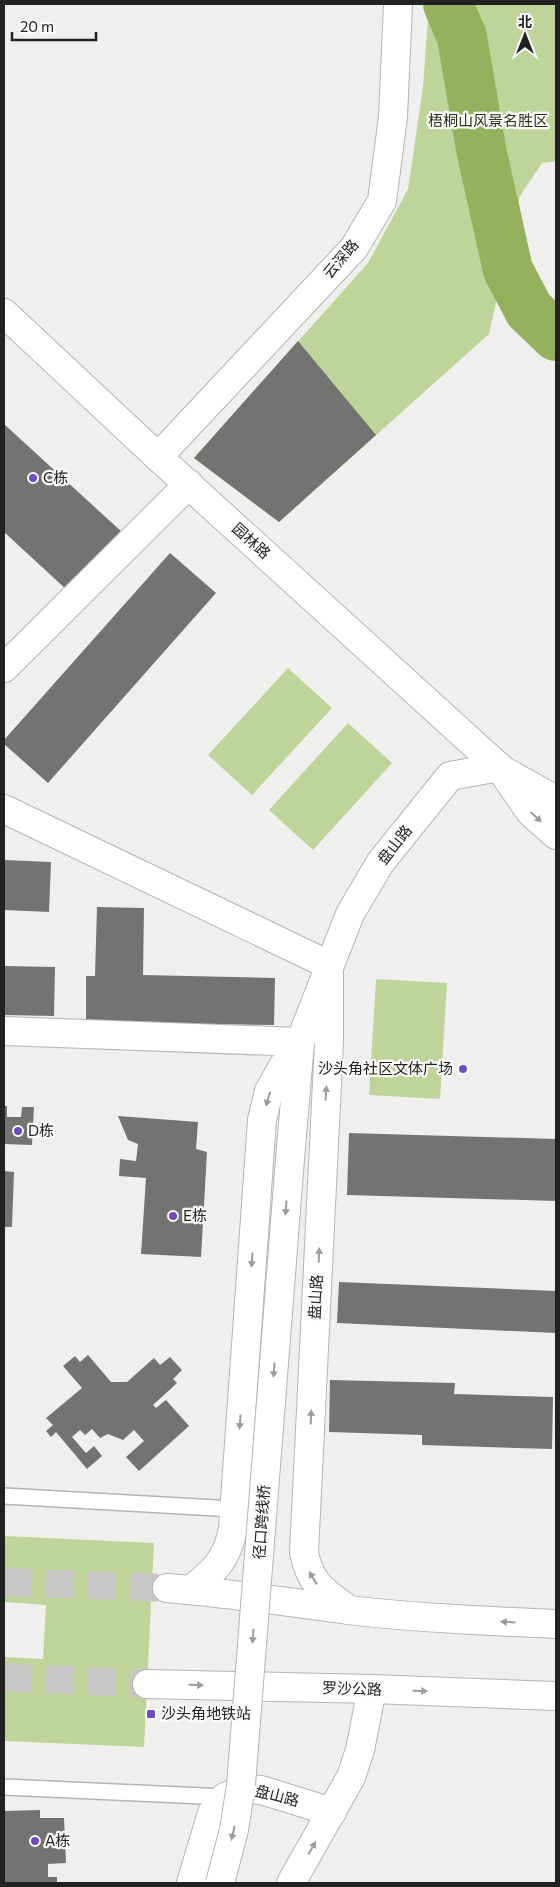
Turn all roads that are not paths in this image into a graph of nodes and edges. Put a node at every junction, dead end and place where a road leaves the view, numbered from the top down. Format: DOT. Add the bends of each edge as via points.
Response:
graph roads {
  1 [pos="398,4"];
  2 [pos="4,313"];
  3 [pos="158,457"];
  4 [pos="189,484"];
  5 [pos="4,668"];
  6 [pos="499,768"];
  7 [pos="556,803"];
  8 [pos="4,809"];
  9 [pos="556,836"];
  10 [pos="329,965"];
  11 [pos="4,1031"];
  12 [pos="300,1042"];
  13 [pos="290,1159"];
  14 [pos="4,1496"];
  15 [pos="234,1509"];
  16 [pos="349,1610"];
  17 [pos="556,1624"];
  18 [pos="147,1684"];
  19 [pos="372,1689"];
  20 [pos="556,1696"];
  21 [pos="4,1787"];
  22 [pos="225,1797"];
  23 [pos="332,1812"];
  24 [pos="191,1883"];
  25 [pos="220,1883"];
  26 [pos="291,1883"];
  1 -- 3 [label="main road, 云深路" via="393,117 382,201 354,248"];
  2 -- 3 [label="main road, 园林路"];
  3 -- 4 [label="main road, 园林路"];
  4 -- 5 [label="main road"];
  4 -- 6 [label="main road, 园林路"];
  6 -- 7 [label="main road, 园林路" via="548,795"];
  6 -- 9 [label="main road, 园林路, one-way" via="531,813"];
  6 -- 10 [label="main road, 盘山路" via="450,776 380,863 350,914"];
  8 -- 10 [label="main road"];
  10 -- 12 [label="main road, 盘山路"];
  16 -- 10 [label="main road, 盘山路, one-way" via="320,1590 308,1570 304,1553 329,1042"];
  11 -- 12 [label="main road"];
  12 -- 13 [label="main road, 盘山路"];
  12 -- 15 [label="main road, one-way" via="270,1091 262,1120"];
  13 -- 25 [label="main road, 径口跨线桥, one-way, bridge" via="242,1785"];
  14 -- 15 [label="lane"];
  15 -- 16 [label="main road" via="230,1546 208,1576 179,1589"];
  17 -- 16 [label="main road, one-way"];
  18 -- 19 [label="main road, 罗沙公路, one-way"];
  19 -- 20 [label="main road, 罗沙公路, one-way"];
  19 -- 23 [label="main road" via="360,1750"];
  21 -- 22 [label="lane"];
  22 -- 23 [label="main road, 盘山路" via="244,1789 261,1790"];
  22 -- 24 [label="main road" via="212,1813"];
  26 -- 23 [label="main road, one-way"];
}
